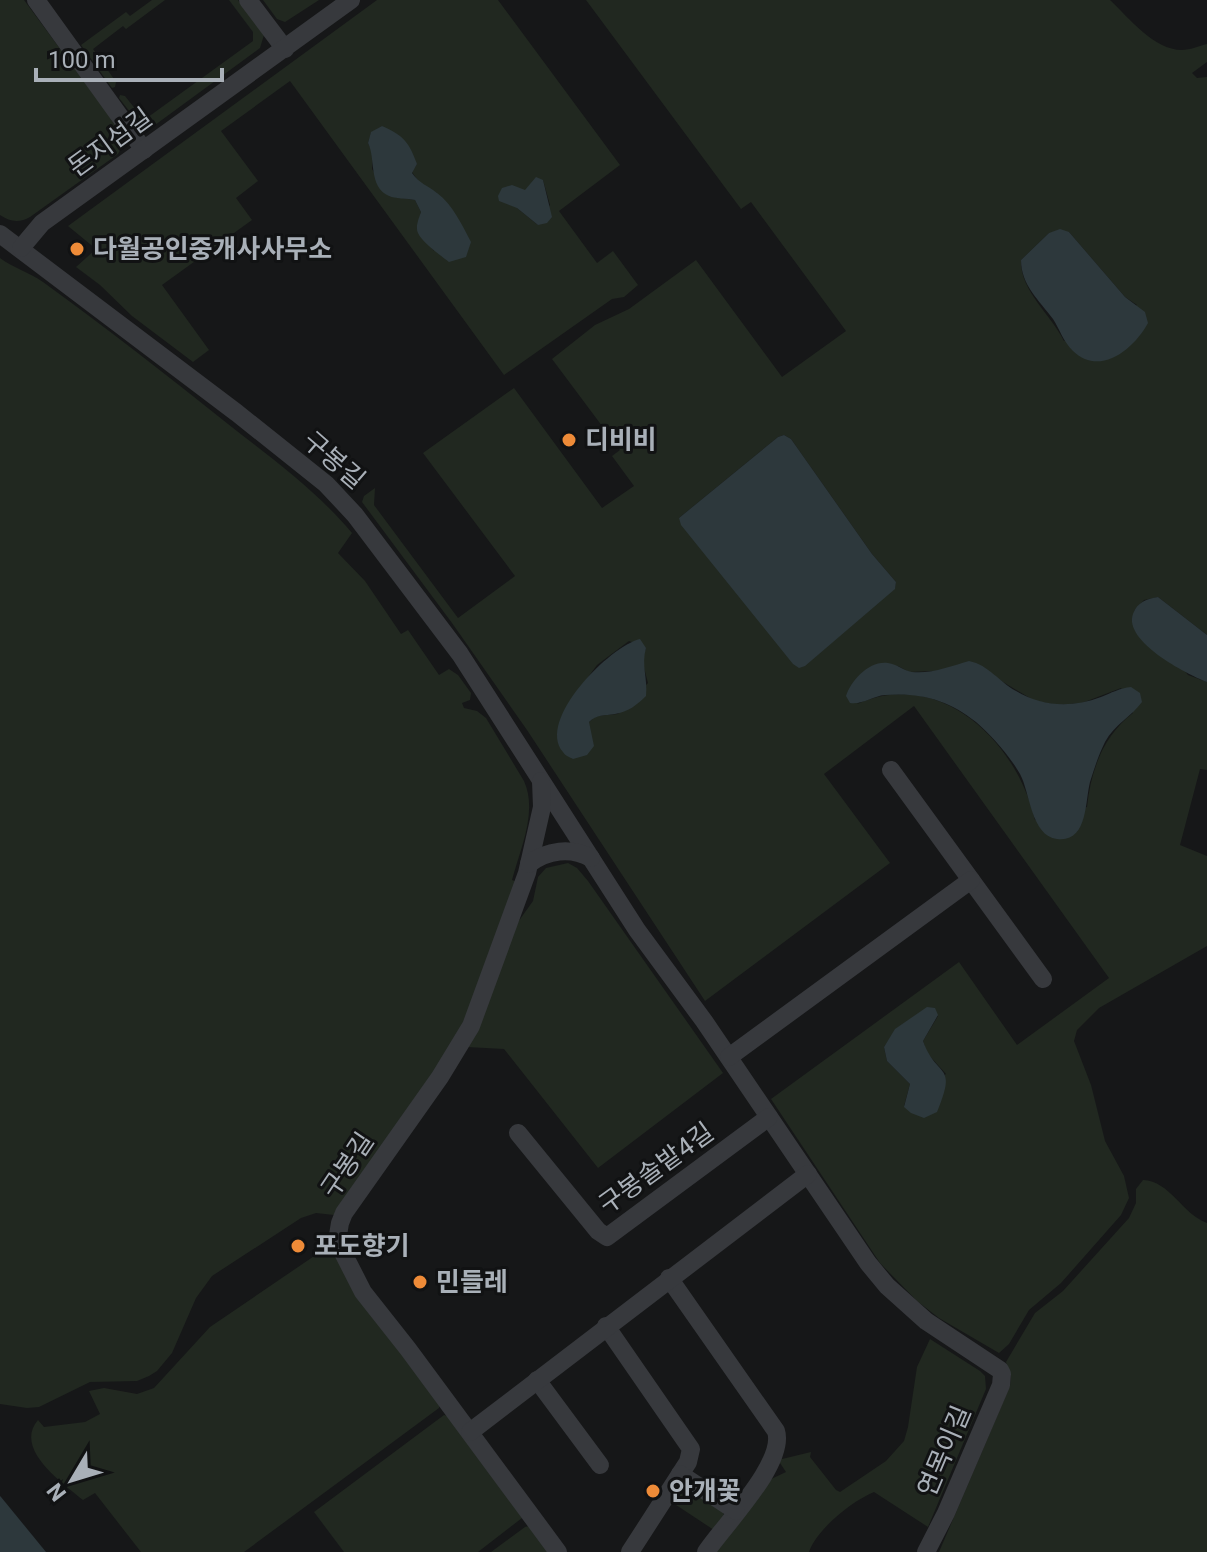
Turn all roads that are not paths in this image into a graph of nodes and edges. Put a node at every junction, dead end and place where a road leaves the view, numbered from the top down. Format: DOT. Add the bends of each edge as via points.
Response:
graph roads {
  1 [pos="36,0"];
  2 [pos="248,0"];
  3 [pos="351,0"];
  4 [pos="285,49"];
  5 [pos="144,150"];
  6 [pos="0,225"];
  7 [pos="0,234"];
  8 [pos="21,248"];
  9 [pos="891,770"];
  10 [pos="541,778"];
  11 [pos="591,858"];
  12 [pos="529,864"];
  13 [pos="971,880"];
  14 [pos="1043,979"];
  15 [pos="729,1057"];
  16 [pos="769,1117"];
  17 [pos="518,1133"];
  18 [pos="808,1174"];
  19 [pos="669,1278"];
  20 [pos="606,1326"];
  21 [pos="999,1369"];
  22 [pos="537,1380"];
  23 [pos="470,1432"];
  24 [pos="600,1465"];
  25 [pos="680,1474"];
  26 [pos="736,1511"];
  27 [pos="558,1552"];
  28 [pos="630,1552"];
  29 [pos="706,1552"];
  30 [pos="926,1552"];
  1 -- 5 [label="street"];
  2 -- 4 [label="street"];
  3 -- 4 [label="street, 돈지섬길"];
  4 -- 5 [label="street, 돈지섬길"];
  5 -- 8 [label="street, 돈지섬길" via="42,223"];
  6 -- 8 [label="street, 구봉길"];
  7 -- 8 [label="street, 구봉길"];
  8 -- 10 [label="street, 구봉길" via="217,396 343,501 453,643"];
  9 -- 13 [label="street"];
  10 -- 11 [label="street, 구봉길"];
  10 -- 12 [label="street, 구봉길" via="542,807"];
  11 -- 12 [label="street" via="561,852"];
  11 -- 15 [label="street, 구봉길"];
  12 -- 23 [label="street, 구봉길" via="471,1026 344,1213 337,1232 363,1292"];
  13 -- 14 [label="street"];
  13 -- 15 [label="street"];
  15 -- 16 [label="street, 구봉길"];
  16 -- 17 [label="street, 구봉솔밭4길" via="607,1237"];
  16 -- 18 [label="street, 구봉길"];
  18 -- 19 [label="street"];
  18 -- 21 [label="street, 구봉길" via="887,1286 926,1321"];
  19 -- 20 [label="street"];
  19 -- 26 [label="street" via="778,1436 765,1473"];
  20 -- 22 [label="street"];
  20 -- 25 [label="street" via="688,1444 691,1455"];
  21 -- 30 [label="street, 연목이길" via="1001,1385"];
  22 -- 23 [label="street"];
  22 -- 24 [label="street"];
  23 -- 27 [label="street, 구봉길"];
  25 -- 26 [label="street"];
  25 -- 28 [label="street"];
  26 -- 29 [label="street"];
}
